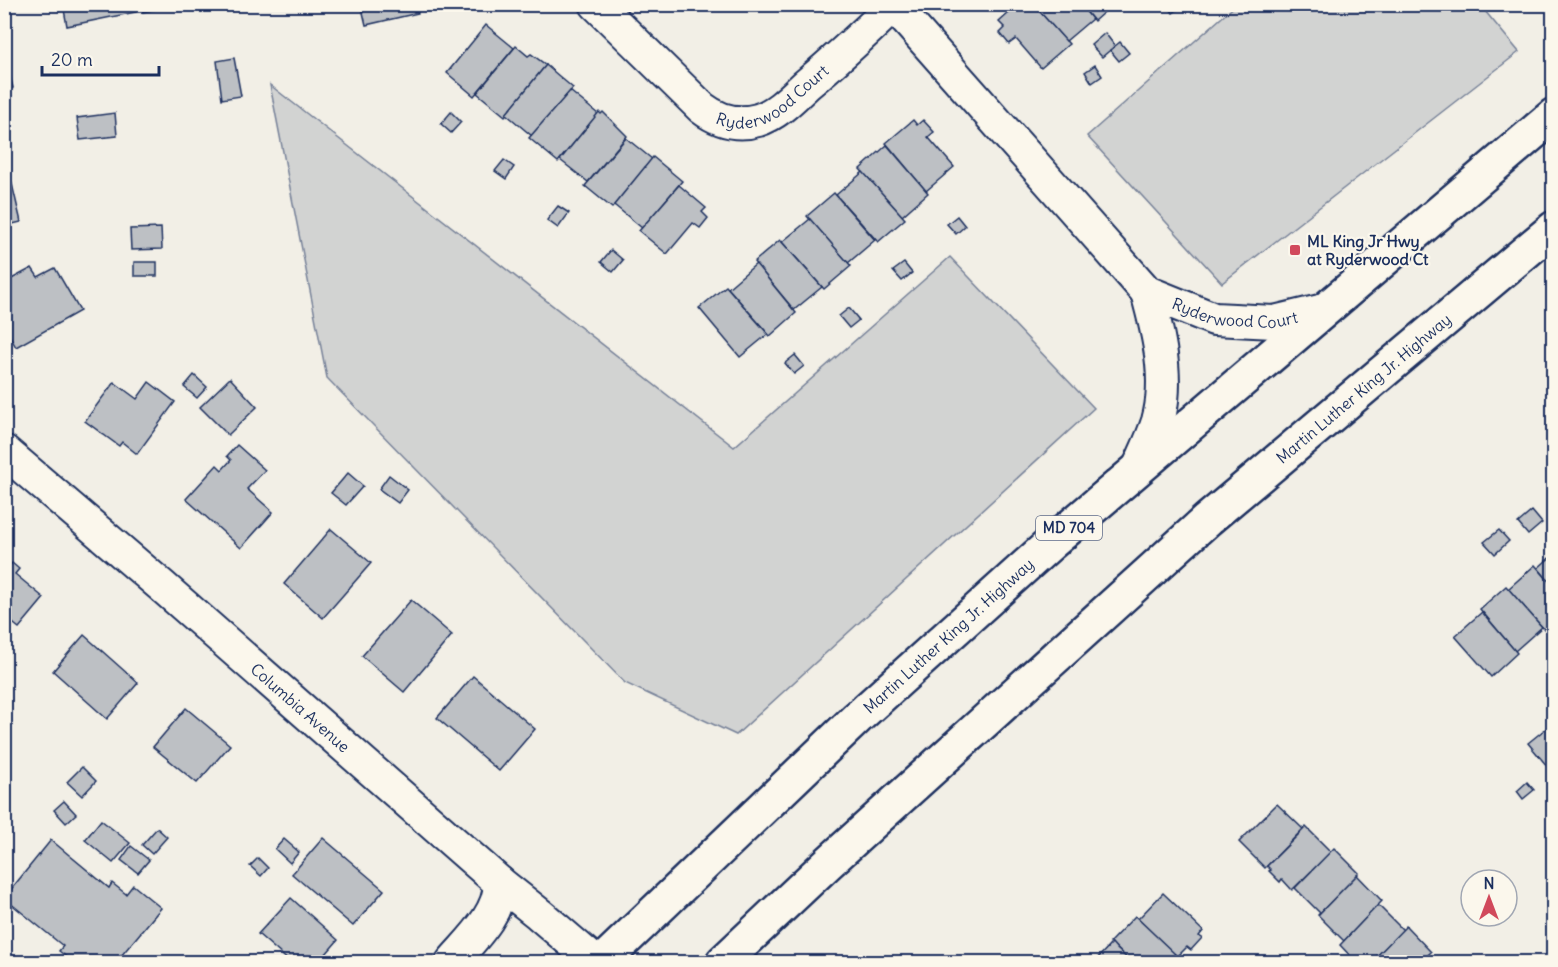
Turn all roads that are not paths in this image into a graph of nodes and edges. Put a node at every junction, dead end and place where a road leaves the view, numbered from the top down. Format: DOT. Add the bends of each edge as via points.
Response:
graph roads {
  1 [pos="597,4"];
  2 [pos="895,5"];
  3 [pos="1554,115"];
  4 [pos="1554,228"];
  5 [pos="1147,292"];
  6 [pos="1324,310"];
  7 [pos="4,451"];
  8 [pos="1138,469"];
  9 [pos="500,883"];
  10 [pos="452,963"];
  11 [pos="595,963"];
  12 [pos="602,963"];
  13 [pos="723,963"];
  1 -- 2 [label="street, Ryderwood Court" via="702,108 732,123 756,120 775,112"];
  2 -- 5 [label="street, Ryderwood Court"];
  3 -- 6 [label="main road, Martin Luther King Jr. Highway / MD 704"];
  4 -- 13 [label="main road, Martin Luther King Jr. Highway" via="1208,520"];
  5 -- 6 [label="street, Ryderwood Court" via="1214,320 1274,322"];
  5 -- 8 [label="street, Ryderwood Court" via="1161,345 1161,403 1158,421"];
  6 -- 8 [label="main road, Martin Luther King Jr. Highway / MD 704"];
  7 -- 9 [label="street, Columbia Avenue"];
  8 -- 12 [label="main road, Martin Luther King Jr. Highway / MD 704" via="857,718"];
  9 -- 10 [label="street" via="493,910"];
  9 -- 11 [label="street, Columbia Avenue"];
}
